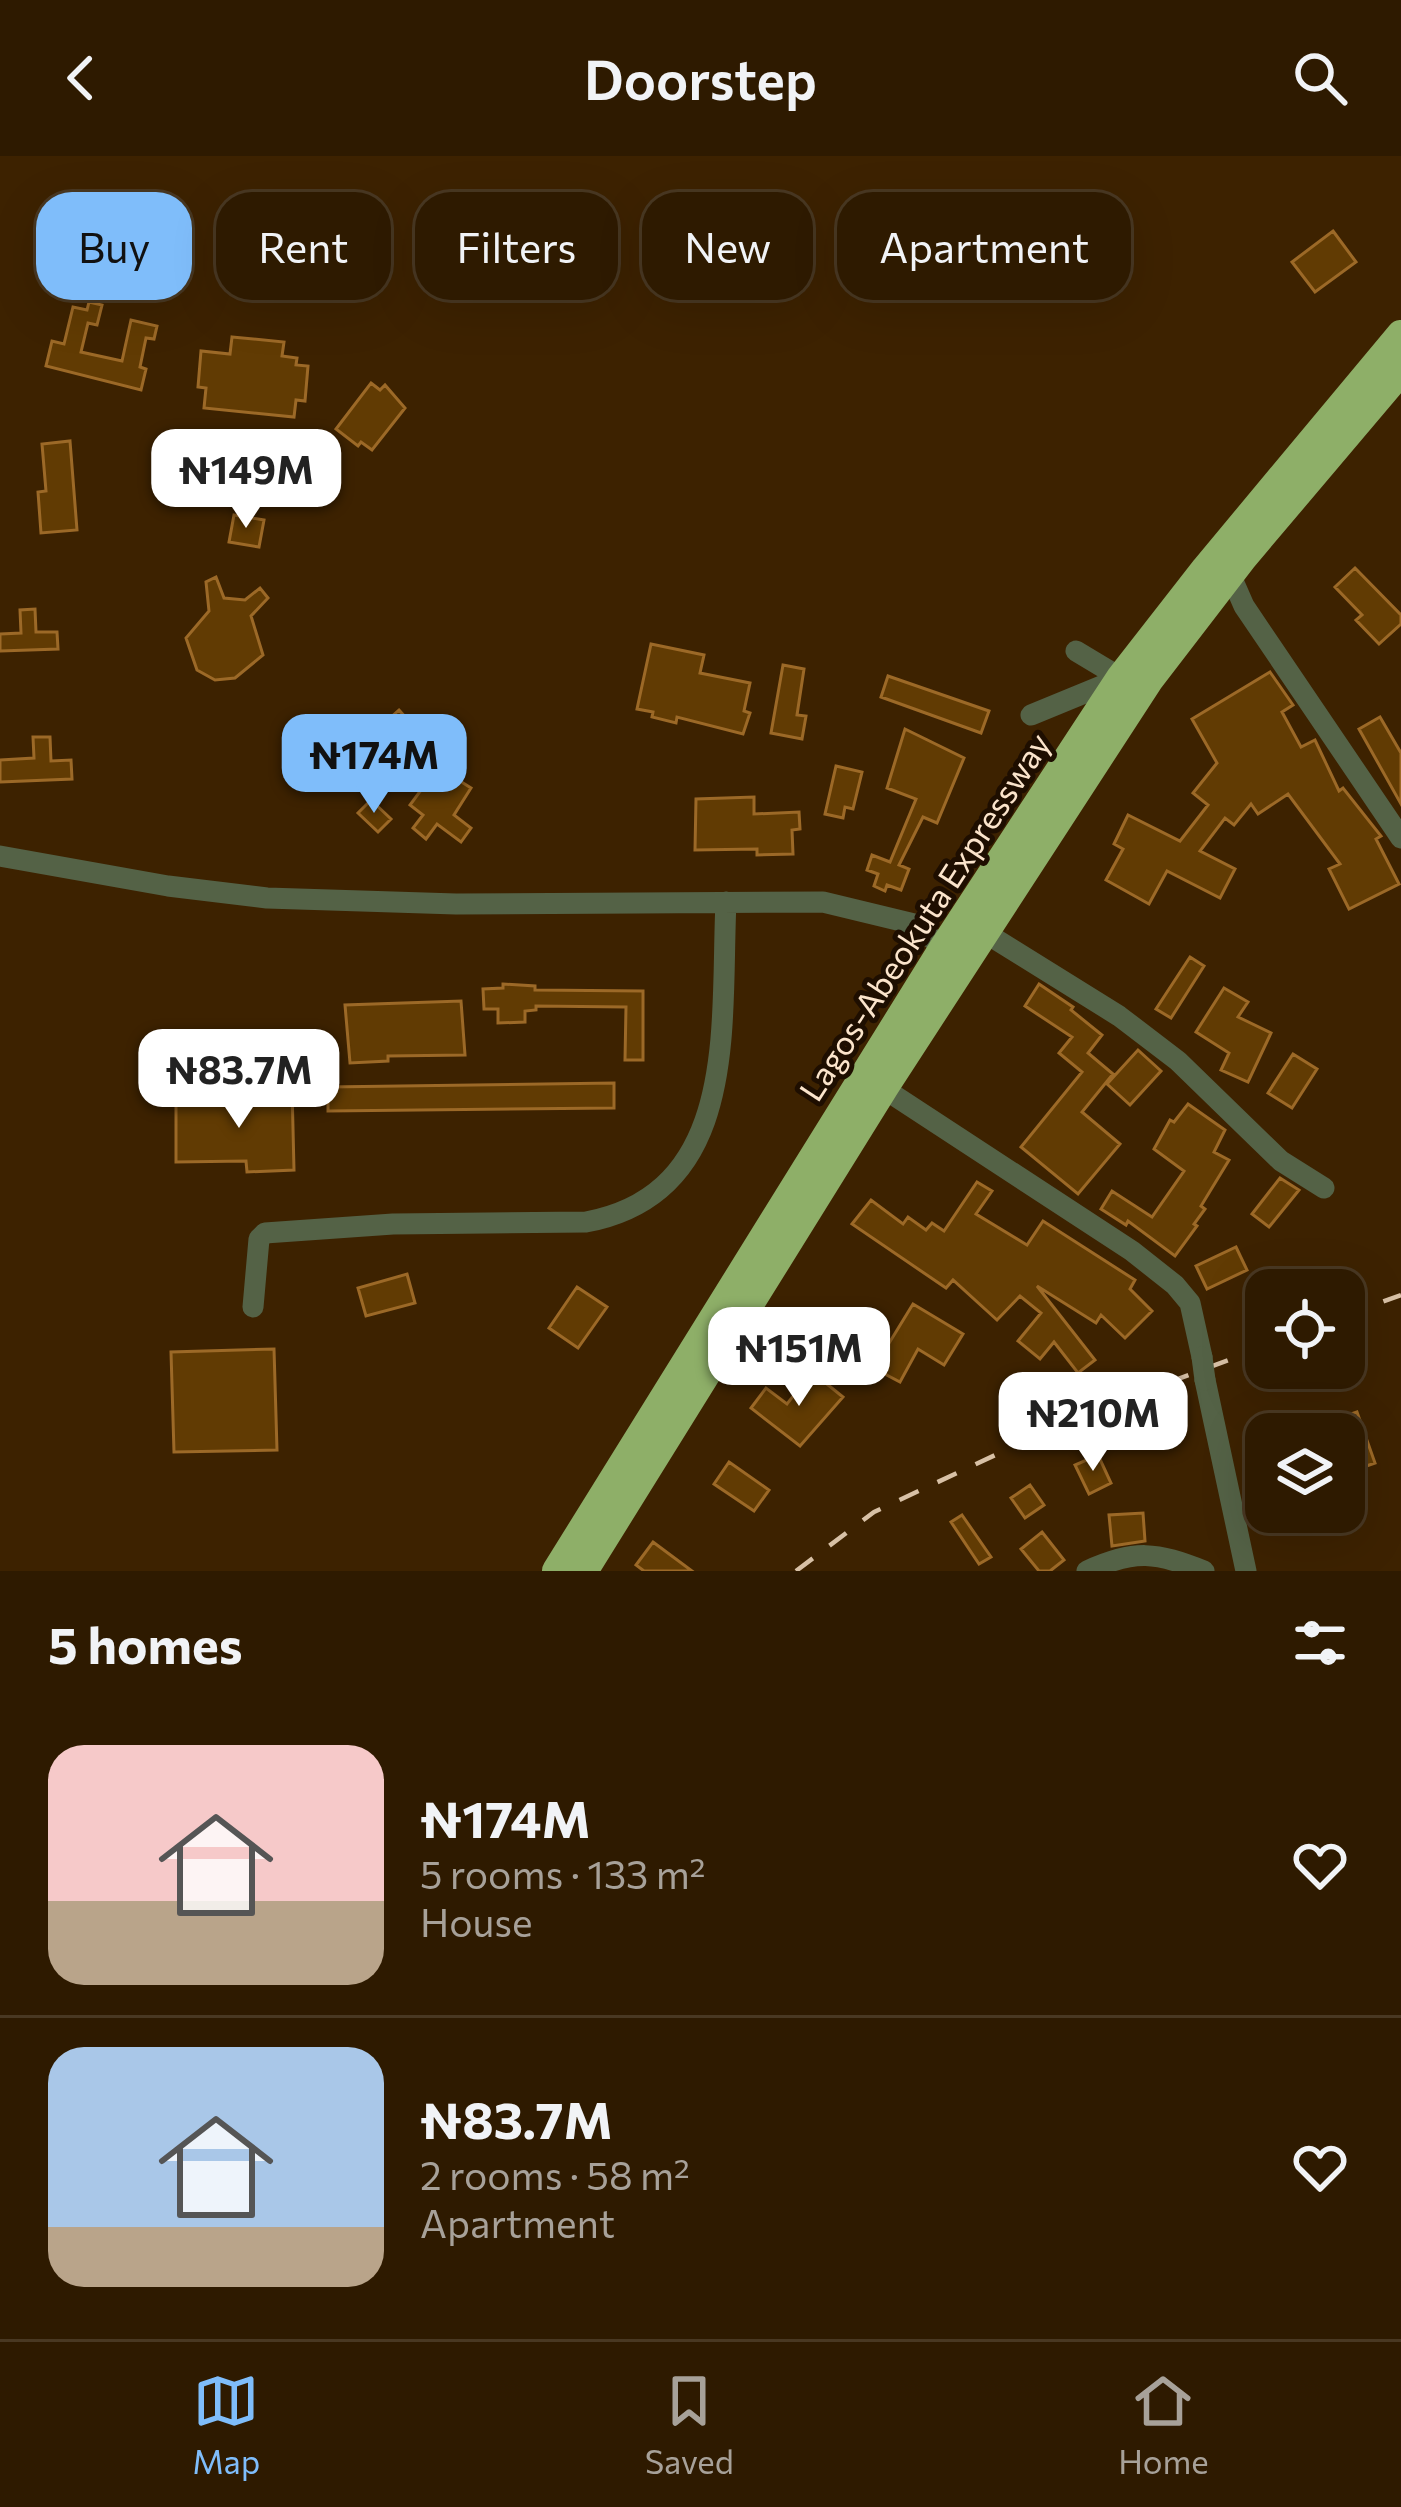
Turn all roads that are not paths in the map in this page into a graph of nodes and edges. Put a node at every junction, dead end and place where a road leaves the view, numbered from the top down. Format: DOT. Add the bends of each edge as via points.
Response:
graph roads {
  1 [pos="1401,335"];
  2 [pos="1401,370"];
  3 [pos="1230,574"];
  4 [pos="1076,652"];
  5 [pos="1121,678"];
  6 [pos="1031,715"];
  7 [pos="1401,838"];
  8 [pos="0,856"];
  9 [pos="726,902"];
  10 [pos="984,932"];
  11 [pos="944,948"];
  12 [pos="885,1085"];
  13 [pos="1324,1188"];
  14 [pos="253,1307"];
  15 [pos="557,1571"];
  16 [pos="583,1571"];
  17 [pos="1087,1571"];
  18 [pos="1204,1571"];
  19 [pos="1246,1571"];
  1 -- 5 [label="highway, Lagos-Abeokuta Expressway"];
  2 -- 3 [label="highway, Lagos-Abeokuta Expressway"];
  3 -- 7 [label="street"];
  3 -- 10 [label="highway, Lagos-Abeokuta Expressway" via="1149,679"];
  4 -- 5 [label="street"];
  5 -- 6 [label="street"];
  5 -- 11 [label="highway, Lagos-Abeokuta Expressway"];
  8 -- 9 [label="street" via="267,898"];
  9 -- 11 [label="street" via="861,909 914,924"];
  9 -- 14 [label="street" via="710,1112 673,1180 615,1216 586,1222 265,1233"];
  10 -- 12 [label="highway, Lagos-Abeokuta Expressway"];
  10 -- 13 [label="street" via="1119,1016 1282,1161"];
  11 -- 15 [label="highway, Lagos-Abeokuta Expressway"];
  12 -- 16 [label="highway, Lagos-Abeokuta Expressway"];
  12 -- 19 [label="street" via="1132,1251 1190,1303"];
  17 -- 18 [label="street" via="1120,1556 1161,1555"];
}
